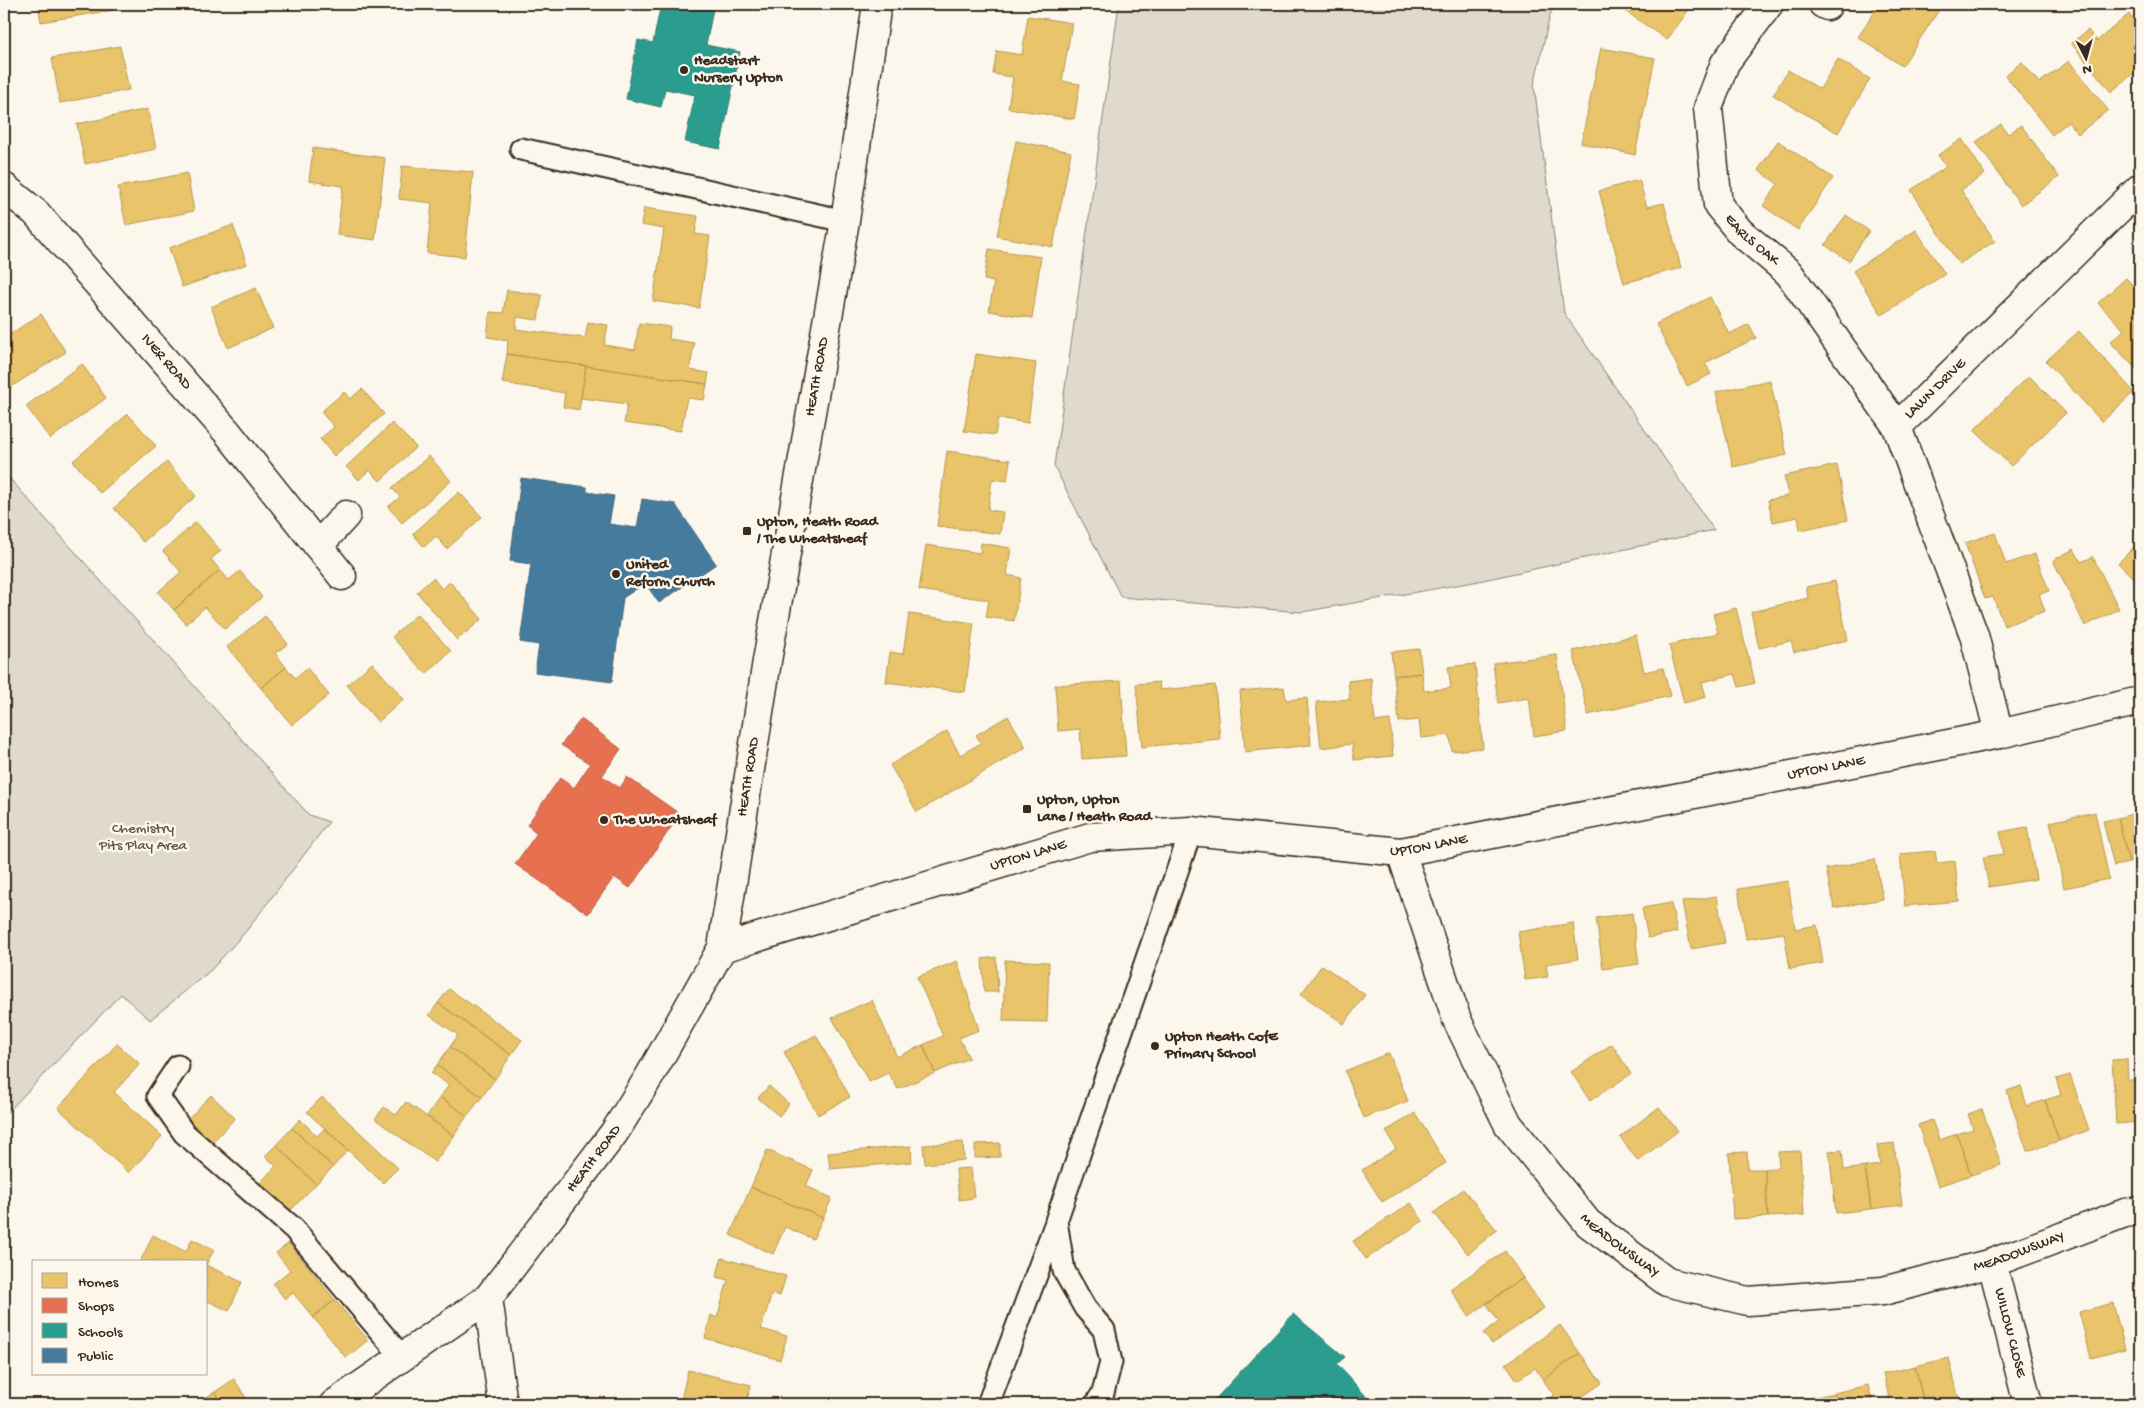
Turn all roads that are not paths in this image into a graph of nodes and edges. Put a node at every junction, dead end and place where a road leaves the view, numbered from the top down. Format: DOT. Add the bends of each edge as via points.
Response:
graph roads {
  1 [pos="877,4"];
  2 [pos="1769,4"];
  3 [pos="521,149"];
  4 [pos="4,187"];
  5 [pos="2140,188"];
  6 [pos="844,221"];
  7 [pos="1897,427"];
  8 [pos="346,515"];
  9 [pos="318,546"];
  10 [pos="342,576"];
  11 [pos="2140,701"];
  12 [pos="1999,734"];
  13 [pos="1191,831"];
  14 [pos="1401,852"];
  15 [pos="722,948"];
  16 [pos="178,1066"];
  17 [pos="2140,1211"];
  18 [pos="1056,1221"];
  19 [pos="1992,1263"];
  20 [pos="488,1298"];
  21 [pos="402,1356"];
  22 [pos="334,1404"];
  23 [pos="503,1404"];
  24 [pos="988,1404"];
  25 [pos="1096,1404"];
  26 [pos="2028,1404"];
  1 -- 6 [label="street, HEATH ROAD"];
  2 -- 7 [label="street, EARLS OAK" via="1725,63 1708,108 1718,205 1740,232 1789,272"];
  3 -- 6 [label="lane"];
  4 -- 9 [label="street, IVER ROAD" via="36,213 56,235 228,433"];
  5 -- 7 [label="street, LAWN DRIVE"];
  6 -- 15 [label="street, HEATH ROAD" via="767,661"];
  7 -- 12 [label="street, LAWN DRIVE" via="1974,635"];
  8 -- 9 [label="street"];
  9 -- 10 [label="street, IVER ROAD"];
  11 -- 12 [label="street, UPTON LANE"];
  12 -- 14 [label="street, UPTON LANE"];
  13 -- 14 [label="street, UPTON LANE"];
  13 -- 15 [label="street, UPTON LANE" via="1090,837"];
  13 -- 18 [label="lane"];
  14 -- 19 [label="street, MEADOWSWAY" via="1457,1020 1508,1124 1588,1223 1667,1282 1748,1301 1883,1291"];
  15 -- 20 [label="street, HEATH ROAD" via="614,1133"];
  16 -- 21 [label="lane" via="158,1096 184,1133 294,1229"];
  17 -- 19 [label="street, MEADOWSWAY" via="2125,1213"];
  18 -- 24 [label="lane"];
  18 -- 25 [label="lane" via="1064,1270 1085,1308 1104,1330 1108,1346 1111,1362 1103,1393"];
  19 -- 26 [label="street, WILLOW CLOSE"];
  20 -- 21 [label="street, HEATH ROAD"];
  20 -- 23 [label="street"];
  21 -- 22 [label="street, HEATH ROAD"];
}
